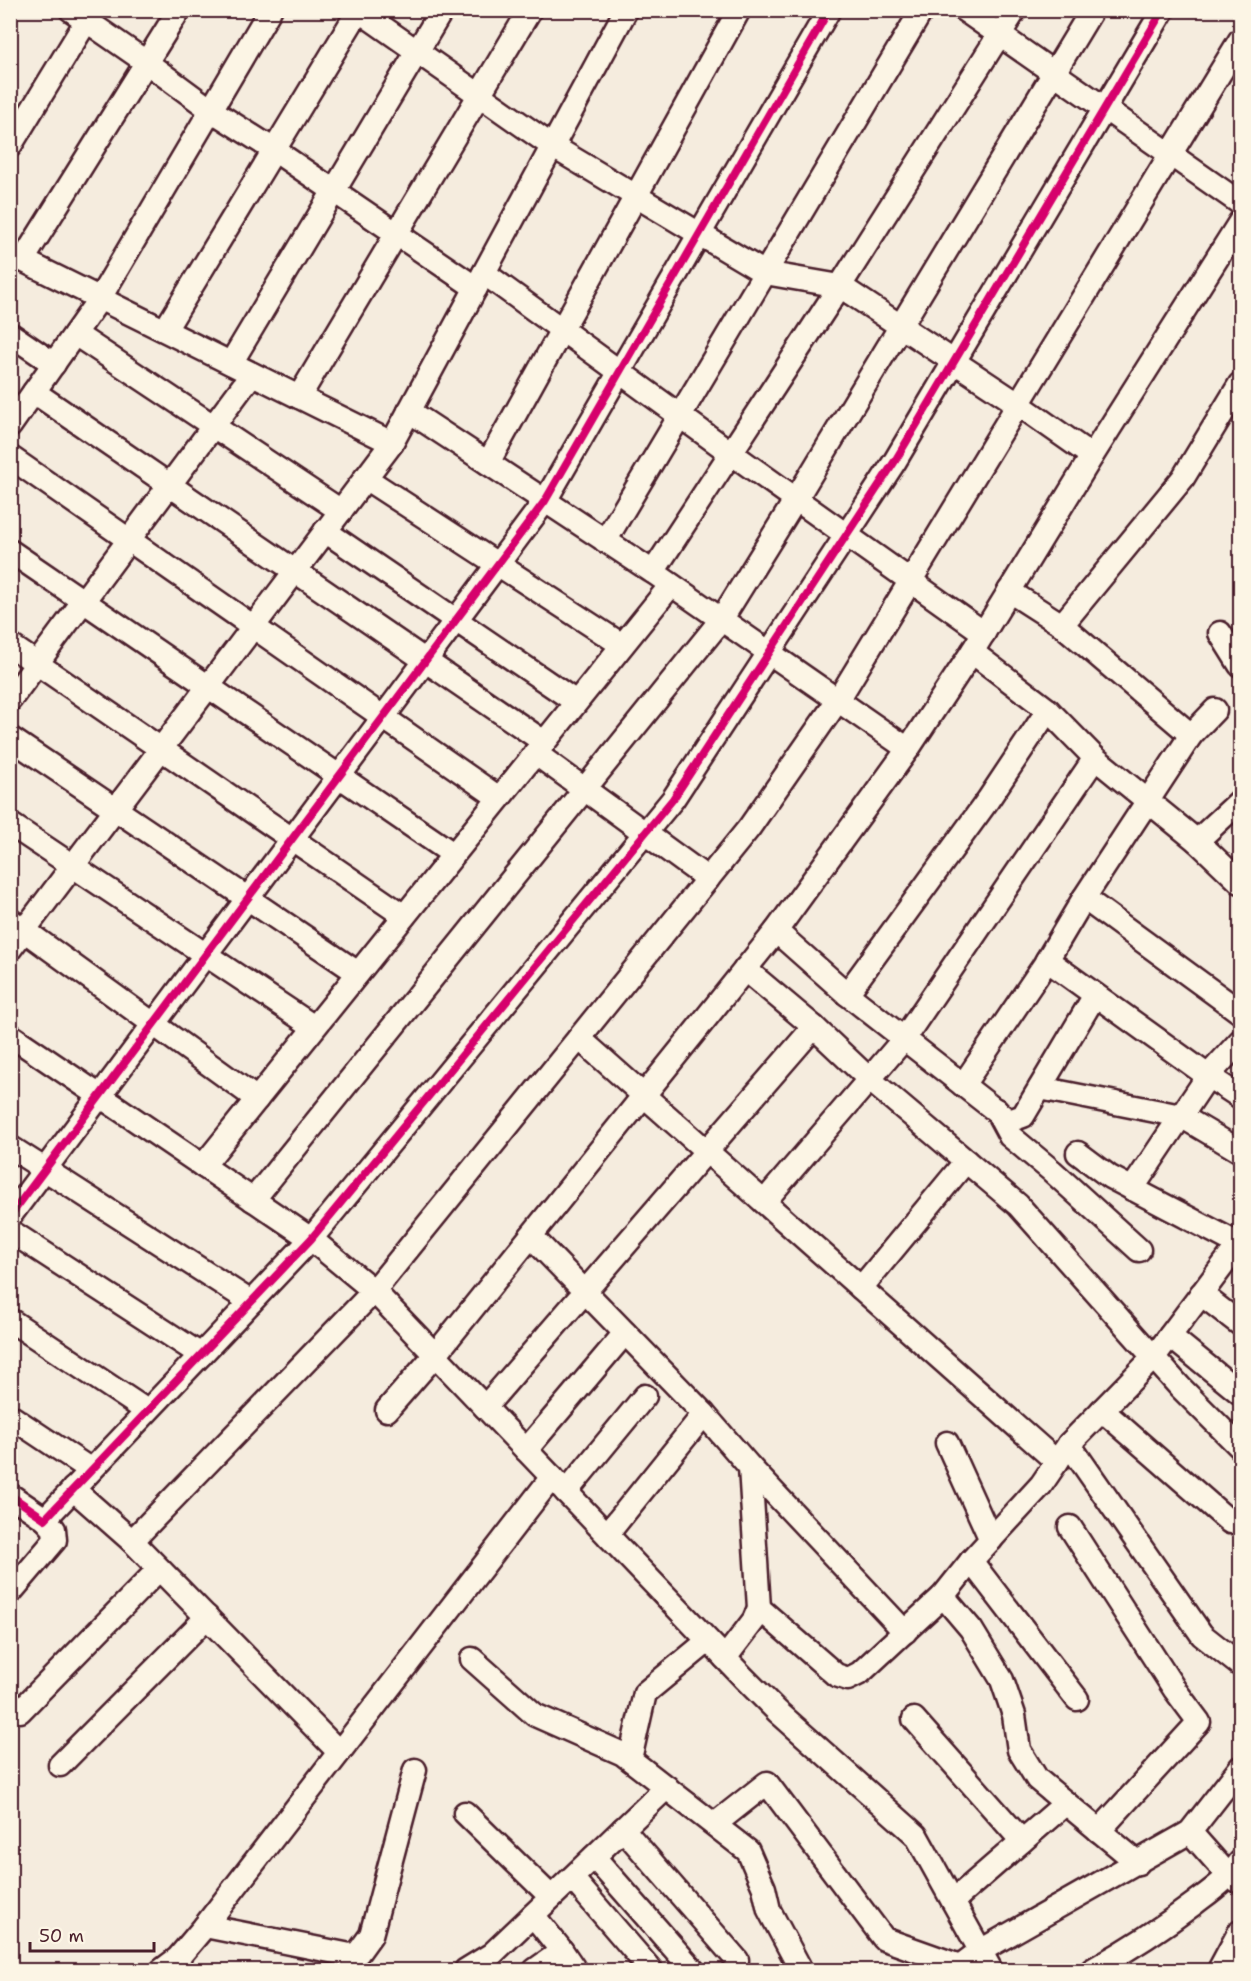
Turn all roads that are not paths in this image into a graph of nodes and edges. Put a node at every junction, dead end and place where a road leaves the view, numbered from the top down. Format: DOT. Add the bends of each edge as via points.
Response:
graph roads {
  1 [pos="178,10"];
  2 [pos="270,10"];
  3 [pos="442,10"];
  4 [pos="530,10"];
  5 [pos="626,10"];
  6 [pos="739,10"];
  7 [pos="829,10"];
  8 [pos="922,10"];
  9 [pos="964,10"];
  10 [pos="1016,10"];
  11 [pos="1092,10"];
  12 [pos="1163,10"];
  13 [pos="359,11"];
  14 [pos="84,14"];
  15 [pos="1000,36"];
  16 [pos="1240,40"];
  17 [pos="417,52"];
  18 [pos="146,62"];
  19 [pos="1054,74"];
  20 [pos="480,95"];
  21 [pos="1104,108"];
  22 [pos="211,110"];
  23 [pos="10,146"];
  24 [pos="552,146"];
  25 [pos="274,150"];
  26 [pos="1171,154"];
  27 [pos="334,191"];
  28 [pos="1237,193"];
  29 [pos="636,196"];
  30 [pos="1240,222"];
  31 [pos="397,234"];
  32 [pos="700,234"];
  33 [pos="17,257"];
  34 [pos="765,273"];
  35 [pos="480,280"];
  36 [pos="840,286"];
  37 [pos="100,298"];
  38 [pos="901,327"];
  39 [pos="165,330"];
  40 [pos="561,330"];
  41 [pos="10,333"];
  42 [pos="75,334"];
  43 [pos="954,362"];
  44 [pos="231,363"];
  45 [pos="54,364"];
  46 [pos="620,372"];
  47 [pos="252,374"];
  48 [pos="1240,384"];
  49 [pos="34,392"];
  50 [pos="299,397"];
  51 [pos="1018,404"];
  52 [pos="409,411"];
  53 [pos="680,416"];
  54 [pos="11,423"];
  55 [pos="214,426"];
  56 [pos="392,443"];
  57 [pos="731,453"];
  58 [pos="1092,456"];
  59 [pos="10,457"];
  60 [pos="488,463"];
  61 [pos="366,478"];
  62 [pos="170,485"];
  63 [pos="796,500"];
  64 [pos="545,501"];
  65 [pos="341,511"];
  66 [pos="325,531"];
  67 [pos="846,536"];
  68 [pos="129,540"];
  69 [pos="605,541"];
  70 [pos="10,551"];
  71 [pos="498,564"];
  72 [pos="295,571"];
  73 [pos="662,578"];
  74 [pos="910,582"];
  75 [pos="1009,591"];
  76 [pos="84,601"];
  77 [pos="456,620"];
  78 [pos="721,620"];
  79 [pos="1062,625"];
  80 [pos="253,627"];
  81 [pos="984,633"];
  82 [pos="1220,633"];
  83 [pos="10,645"];
  84 [pos="622,645"];
  85 [pos="972,652"];
  86 [pos="769,653"];
  87 [pos="426,661"];
  88 [pos="38,664"];
  89 [pos="1240,664"];
  90 [pos="208,686"];
  91 [pos="10,700"];
  92 [pos="838,700"];
  93 [pos="576,702"];
  94 [pos="1048,710"];
  95 [pos="1215,710"];
  96 [pos="384,718"];
  97 [pos="1191,735"];
  98 [pos="10,738"];
  99 [pos="539,748"];
  100 [pos="161,749"];
  101 [pos="908,749"];
  102 [pos="1095,758"];
  103 [pos="340,777"];
  104 [pos="585,789"];
  105 [pos="499,798"];
  106 [pos="1149,801"];
  107 [pos="1240,801"];
  108 [pos="116,809"];
  109 [pos="10,824"];
  110 [pos="645,833"];
  111 [pos="292,839"];
  112 [pos="1197,841"];
  113 [pos="453,854"];
  114 [pos="73,866"];
  115 [pos="708,879"];
  116 [pos="1240,882"];
  117 [pos="1084,898"];
  118 [pos="248,899"];
  119 [pos="404,916"];
  120 [pos="17,925"];
  121 [pos="776,931"];
  122 [pos="10,949"];
  123 [pos="206,955"];
  124 [pos="1047,960"];
  125 [pos="745,969"];
  126 [pos="358,973"];
  127 [pos="847,994"];
  128 [pos="1095,995"];
  129 [pos="1240,1012"];
  130 [pos="154,1024"];
  131 [pos="314,1027"];
  132 [pos="814,1027"];
  133 [pos="10,1035"];
  134 [pos="579,1038"];
  135 [pos="903,1040"];
  136 [pos="1240,1041"];
  137 [pos="1208,1076"];
  138 [pos="870,1078"];
  139 [pos="963,1086"];
  140 [pos="1040,1088"];
  141 [pos="644,1095"];
  142 [pos="100,1096"];
  143 [pos="1240,1097"];
  144 [pos="257,1099"];
  145 [pos="996,1110"];
  146 [pos="1181,1116"];
  147 [pos="10,1147"];
  148 [pos="1240,1151"];
  149 [pos="707,1152"];
  150 [pos="1078,1153"];
  151 [pos="966,1161"];
  152 [pos="202,1166"];
  153 [pos="45,1170"];
  154 [pos="1132,1189"];
  155 [pos="253,1200"];
  156 [pos="764,1202"];
  157 [pos="10,1216"];
  158 [pos="10,1231"];
  159 [pos="531,1236"];
  160 [pos="311,1239"];
  161 [pos="1240,1244"];
  162 [pos="1139,1250"];
  163 [pos="861,1288"];
  164 [pos="374,1291"];
  165 [pos="586,1293"];
  166 [pos="1201,1294"];
  167 [pos="250,1302"];
  168 [pos="10,1320"];
  169 [pos="1240,1324"];
  170 [pos="625,1333"];
  171 [pos="1170,1335"];
  172 [pos="201,1355"];
  173 [pos="435,1355"];
  174 [pos="1154,1357"];
  175 [pos="1240,1393"];
  176 [pos="645,1396"];
  177 [pos="485,1407"];
  178 [pos="387,1410"];
  179 [pos="1102,1410"];
  180 [pos="147,1411"];
  181 [pos="704,1414"];
  182 [pos="10,1416"];
  183 [pos="947,1443"];
  184 [pos="1240,1447"];
  185 [pos="526,1450"];
  186 [pos="1063,1453"];
  187 [pos="750,1467"];
  188 [pos="91,1470"];
  189 [pos="559,1484"];
  190 [pos="73,1489"];
  191 [pos="10,1495"];
  192 [pos="45,1519"];
  193 [pos="1230,1522"];
  194 [pos="1071,1527"];
  195 [pos="609,1537"];
  196 [pos="991,1540"];
  197 [pos="132,1541"];
  198 [pos="971,1561"];
  199 [pos="159,1569"];
  200 [pos="10,1593"];
  201 [pos="943,1596"];
  202 [pos="759,1608"];
  203 [pos="207,1617"];
  204 [pos="905,1632"];
  205 [pos="708,1641"];
  206 [pos="724,1658"];
  207 [pos="472,1659"];
  208 [pos="1240,1665"];
  209 [pos="1077,1699"];
  210 [pos="20,1712"];
  211 [pos="914,1719"];
  212 [pos="339,1752"];
  213 [pos="630,1759"];
  214 [pos="60,1765"];
  215 [pos="1240,1768"];
  216 [pos="415,1770"];
  217 [pos="668,1787"];
  218 [pos="1066,1803"];
  219 [pos="465,1813"];
  220 [pos="715,1824"];
  221 [pos="623,1828"];
  222 [pos="1099,1831"];
  223 [pos="1190,1832"];
  224 [pos="1022,1841"];
  225 [pos="594,1857"];
  226 [pos="1138,1863"];
  227 [pos="1237,1874"];
  228 [pos="572,1878"];
  229 [pos="552,1897"];
  230 [pos="953,1901"];
  231 [pos="533,1915"];
  232 [pos="205,1926"];
  233 [pos="1240,1932"];
  234 [pos="562,1951"];
  235 [pos="737,1960"];
  236 [pos="985,1961"];
  237 [pos="162,1971"];
  238 [pos="466,1971"];
  239 [pos="535,1971"];
  240 [pos="575,1971"];
  241 [pos="651,1971"];
  242 [pos="693,1971"];
  243 [pos="801,1971"];
  244 [pos="1092,1971"];
  245 [pos="1220,1971"];
  1 -- 18 [label="street"];
  2 -- 22 [label="street"];
  3 -- 17 [label="street"];
  4 -- 20 [label="street"];
  5 -- 24 [label="street"];
  6 -- 29 [label="street"];
  7 -- 32 [label="street"];
  8 -- 34 [label="street"];
  9 -- 15 [label="street"];
  10 -- 15 [label="street"];
  11 -- 19 [label="street"];
  12 -- 21 [label="street"];
  13 -- 17 [label="street"];
  13 -- 25 [label="street"];
  14 -- 18 [label="street"];
  14 -- 23 [label="street"];
  15 -- 19 [label="street"];
  15 -- 36 [label="street"];
  16 -- 26 [label="street"];
  17 -- 20 [label="street"];
  17 -- 27 [label="street"];
  18 -- 22 [label="street"];
  18 -- 33 [label="street"];
  19 -- 21 [label="street"];
  19 -- 38 [label="street"];
  20 -- 24 [label="street"];
  20 -- 31 [label="street"];
  21 -- 26 [label="street"];
  21 -- 43 [label="street"];
  22 -- 25 [label="street"];
  22 -- 37 [label="street"];
  24 -- 29 [label="street"];
  24 -- 35 [label="street"];
  25 -- 27 [label="street"];
  25 -- 39 [label="street"];
  26 -- 28 [label="street"];
  26 -- 51 [label="street"];
  27 -- 31 [label="street"];
  27 -- 44 [label="street"];
  29 -- 32 [label="street"];
  29 -- 40 [label="street"];
  30 -- 58 [label="street"];
  31 -- 35 [label="street"];
  31 -- 50 [label="street"];
  32 -- 34 [label="street"];
  32 -- 46 [label="street"];
  33 -- 37 [label="street"];
  34 -- 36 [label="street"];
  34 -- 53 [label="street"];
  35 -- 40 [label="street"];
  35 -- 52 [label="street"];
  36 -- 38 [label="street"];
  36 -- 57 [label="street"];
  37 -- 39 [label="street"];
  37 -- 42 [label="street"];
  38 -- 43 [label="street"];
  38 -- 63 [label="street"];
  39 -- 44 [label="street"];
  40 -- 46 [label="street"];
  40 -- 60 [label="street"];
  41 -- 45 [label="street"];
  42 -- 45 [label="street"];
  42 -- 55 [label="street"];
  43 -- 51 [label="street"];
  43 -- 67 [label="street"];
  44 -- 47 [label="street"];
  45 -- 49 [label="street"];
  46 -- 53 [label="street"];
  46 -- 64 [label="street"];
  47 -- 50 [label="street"];
  47 -- 55 [label="street"];
  48 -- 79 [label="street" via="1183,478"];
  49 -- 54 [label="street"];
  49 -- 62 [label="street"];
  50 -- 56 [label="street"];
  51 -- 58 [label="street"];
  51 -- 74 [label="street"];
  52 -- 56 [label="street"];
  52 -- 60 [label="street"];
  53 -- 57 [label="street"];
  53 -- 69 [label="street"];
  55 -- 62 [label="street"];
  55 -- 65 [label="street"];
  56 -- 61 [label="street"];
  57 -- 63 [label="street"];
  57 -- 73 [label="street"];
  58 -- 75 [label="street"];
  59 -- 68 [label="street"];
  60 -- 64 [label="street"];
  61 -- 65 [label="street"];
  61 -- 71 [label="street"];
  62 -- 68 [label="street"];
  62 -- 72 [label="street"];
  63 -- 67 [label="street"];
  63 -- 78 [label="street"];
  64 -- 69 [label="street"];
  64 -- 71 [label="street"];
  65 -- 66 [label="street"];
  66 -- 72 [label="street"];
  66 -- 77 [label="street"];
  67 -- 74 [label="street"];
  67 -- 86 [label="street"];
  68 -- 76 [label="street"];
  68 -- 80 [label="street"];
  69 -- 73 [label="street"];
  70 -- 76 [label="street"];
  71 -- 77 [label="street"];
  71 -- 84 [label="street"];
  72 -- 80 [label="street"];
  72 -- 87 [label="street"];
  73 -- 78 [label="street"];
  73 -- 84 [label="street"];
  74 -- 81 [label="street"];
  74 -- 92 [label="street"];
  75 -- 79 [label="street"];
  75 -- 81 [label="street"];
  76 -- 88 [label="street"];
  76 -- 90 [label="street"];
  77 -- 87 [label="street"];
  77 -- 93 [label="street"];
  78 -- 86 [label="street"];
  78 -- 104 [label="street"];
  79 -- 97 [label="street"];
  80 -- 90 [label="street"];
  80 -- 96 [label="street"];
  81 -- 85 [label="street"];
  82 -- 89 [label="street"];
  83 -- 88 [label="street"];
  84 -- 93 [label="street"];
  85 -- 94 [label="street"];
  85 -- 101 [label="street"];
  86 -- 92 [label="street"];
  86 -- 110 [label="street" via="673,799"];
  87 -- 96 [label="street"];
  87 -- 99 [label="street"];
  88 -- 91 [label="street"];
  88 -- 100 [label="street"];
  90 -- 100 [label="street"];
  90 -- 103 [label="street"];
  92 -- 101 [label="street"];
  92 -- 115 [label="street" via="750,828"];
  93 -- 99 [label="street"];
  94 -- 102 [label="street"];
  94 -- 127 [label="street" via="988,800"];
  95 -- 97 [label="street"];
  96 -- 103 [label="street"];
  96 -- 105 [label="street"];
  97 -- 106 [label="street"];
  98 -- 108 [label="street"];
  99 -- 104 [label="street"];
  99 -- 105 [label="street"];
  100 -- 108 [label="street"];
  100 -- 111 [label="street"];
  101 -- 121 [label="street"];
  102 -- 106 [label="street"];
  102 -- 135 [label="street"];
  103 -- 111 [label="street"];
  103 -- 113 [label="street"];
  104 -- 110 [label="street"];
  104 -- 155 [label="street"];
  105 -- 113 [label="street"];
  106 -- 112 [label="street"];
  106 -- 117 [label="street"];
  107 -- 112 [label="street"];
  108 -- 114 [label="street"];
  108 -- 118 [label="street"];
  109 -- 114 [label="street"];
  110 -- 115 [label="street"];
  110 -- 160 [label="street"];
  111 -- 118 [label="street"];
  111 -- 119 [label="street"];
  112 -- 116 [label="street"];
  113 -- 119 [label="street"];
  114 -- 120 [label="street"];
  114 -- 123 [label="street"];
  115 -- 134 [label="street"];
  117 -- 124 [label="street"];
  117 -- 129 [label="street"];
  118 -- 123 [label="street"];
  118 -- 126 [label="street"];
  119 -- 126 [label="street"];
  120 -- 122 [label="street"];
  120 -- 130 [label="street"];
  121 -- 125 [label="street"];
  121 -- 127 [label="street"];
  123 -- 130 [label="street"];
  123 -- 131 [label="street"];
  124 -- 128 [label="street"];
  124 -- 139 [label="street"];
  125 -- 132 [label="street"];
  125 -- 141 [label="street"];
  126 -- 131 [label="street"];
  127 -- 135 [label="street"];
  128 -- 137 [label="street"];
  128 -- 140 [label="street"];
  130 -- 142 [label="street"];
  130 -- 144 [label="street"];
  131 -- 144 [label="street"];
  132 -- 138 [label="street"];
  132 -- 149 [label="street"];
  133 -- 142 [label="street"];
  134 -- 141 [label="street"];
  134 -- 164 [label="street"];
  135 -- 138 [label="street"];
  135 -- 139 [label="street"];
  136 -- 137 [label="street"];
  137 -- 143 [label="street"];
  137 -- 146 [label="street"];
  138 -- 151 [label="street"];
  138 -- 156 [label="street"];
  139 -- 145 [label="street"];
  140 -- 145 [label="street" via="1023,1116 1009,1121"];
  140 -- 146 [label="street"];
  141 -- 149 [label="street"];
  141 -- 159 [label="street"];
  142 -- 152 [label="street"];
  142 -- 153 [label="street"];
  144 -- 152 [label="street"];
  145 -- 162 [label="street" via="1010,1136"];
  146 -- 148 [label="street"];
  146 -- 154 [label="street"];
  147 -- 153 [label="street"];
  149 -- 156 [label="street"];
  149 -- 165 [label="street"];
  150 -- 154 [label="street"];
  151 -- 163 [label="street"];
  151 -- 174 [label="street" via="1018,1205"];
  152 -- 155 [label="street"];
  153 -- 157 [label="street"];
  153 -- 167 [label="street"];
  154 -- 161 [label="street"];
  155 -- 160 [label="street"];
  156 -- 163 [label="street"];
  158 -- 172 [label="street"];
  159 -- 165 [label="street"];
  159 -- 173 [label="street"];
  160 -- 164 [label="street"];
  160 -- 167 [label="street"];
  161 -- 166 [label="street"];
  163 -- 186 [label="street"];
  164 -- 173 [label="street"];
  164 -- 197 [label="street"];
  165 -- 170 [label="street"];
  165 -- 177 [label="street"];
  166 -- 169 [label="street"];
  166 -- 171 [label="street"];
  167 -- 172 [label="street"];
  168 -- 180 [label="street"];
  170 -- 181 [label="street"];
  170 -- 185 [label="street"];
  171 -- 174 [label="street"];
  171 -- 175 [label="street"];
  172 -- 180 [label="street"];
  173 -- 177 [label="street"];
  173 -- 178 [label="street"];
  174 -- 179 [label="street"];
  174 -- 184 [label="street"];
  176 -- 189 [label="street"];
  177 -- 185 [label="street"];
  179 -- 186 [label="street"];
  179 -- 193 [label="street"];
  180 -- 188 [label="street"];
  181 -- 187 [label="street"];
  181 -- 195 [label="street"];
  182 -- 188 [label="street"];
  183 -- 196 [label="street"];
  185 -- 189 [label="street"];
  186 -- 196 [label="street" via="1041,1485"];
  186 -- 208 [label="street" via="1202,1635"];
  187 -- 202 [label="street"];
  187 -- 204 [label="street"];
  188 -- 190 [label="street"];
  189 -- 195 [label="street"];
  189 -- 212 [label="street"];
  190 -- 192 [label="street"];
  190 -- 197 [label="street"];
  191 -- 192 [label="street"];
  192 -- 200 [label="street" via="54,1528 55,1540"];
  194 -- 222 [label="street" via="1199,1722"];
  195 -- 205 [label="street"];
  196 -- 198 [label="street"];
  197 -- 199 [label="street"];
  198 -- 201 [label="street"];
  198 -- 209 [label="street"];
  199 -- 203 [label="street"];
  199 -- 210 [label="street"];
  201 -- 204 [label="street"];
  201 -- 218 [label="street" via="971,1629 1002,1680 1014,1715 1019,1750 1037,1779"];
  202 -- 204 [label="street" via="836,1675 848,1679 860,1673"];
  202 -- 206 [label="street"];
  203 -- 212 [label="street"];
  203 -- 214 [label="street"];
  205 -- 206 [label="street"];
  205 -- 213 [label="street" via="645,1692"];
  206 -- 230 [label="street" via="778,1712 916,1835"];
  207 -- 213 [label="street" via="535,1715"];
  211 -- 224 [label="street"];
  212 -- 232 [label="street"];
  213 -- 217 [label="street"];
  215 -- 223 [label="street"];
  216 -- 232 [label="street" via="371,1935 358,1953 350,1955"];
  217 -- 220 [label="street"];
  217 -- 221 [label="street"];
  218 -- 222 [label="street"];
  218 -- 224 [label="street"];
  219 -- 229 [label="street"];
  220 -- 236 [label="street" via="767,1783 884,1940 960,1966"];
  220 -- 243 [label="street" via="748,1851 769,1910"];
  221 -- 225 [label="street"];
  221 -- 235 [label="street"];
  222 -- 226 [label="street"];
  223 -- 226 [label="street"];
  223 -- 227 [label="street"];
  224 -- 230 [label="street"];
  225 -- 228 [label="street"];
  225 -- 242 [label="street"];
  226 -- 236 [label="street"];
  227 -- 244 [label="street" via="1126,1952"];
  228 -- 229 [label="street"];
  228 -- 241 [label="street"];
  229 -- 231 [label="street"];
  230 -- 236 [label="street"];
  231 -- 234 [label="street"];
  231 -- 238 [label="street" via="492,1954"];
  232 -- 237 [label="street"];
  233 -- 245 [label="street"];
  234 -- 239 [label="street"];
  234 -- 240 [label="street"];
}
